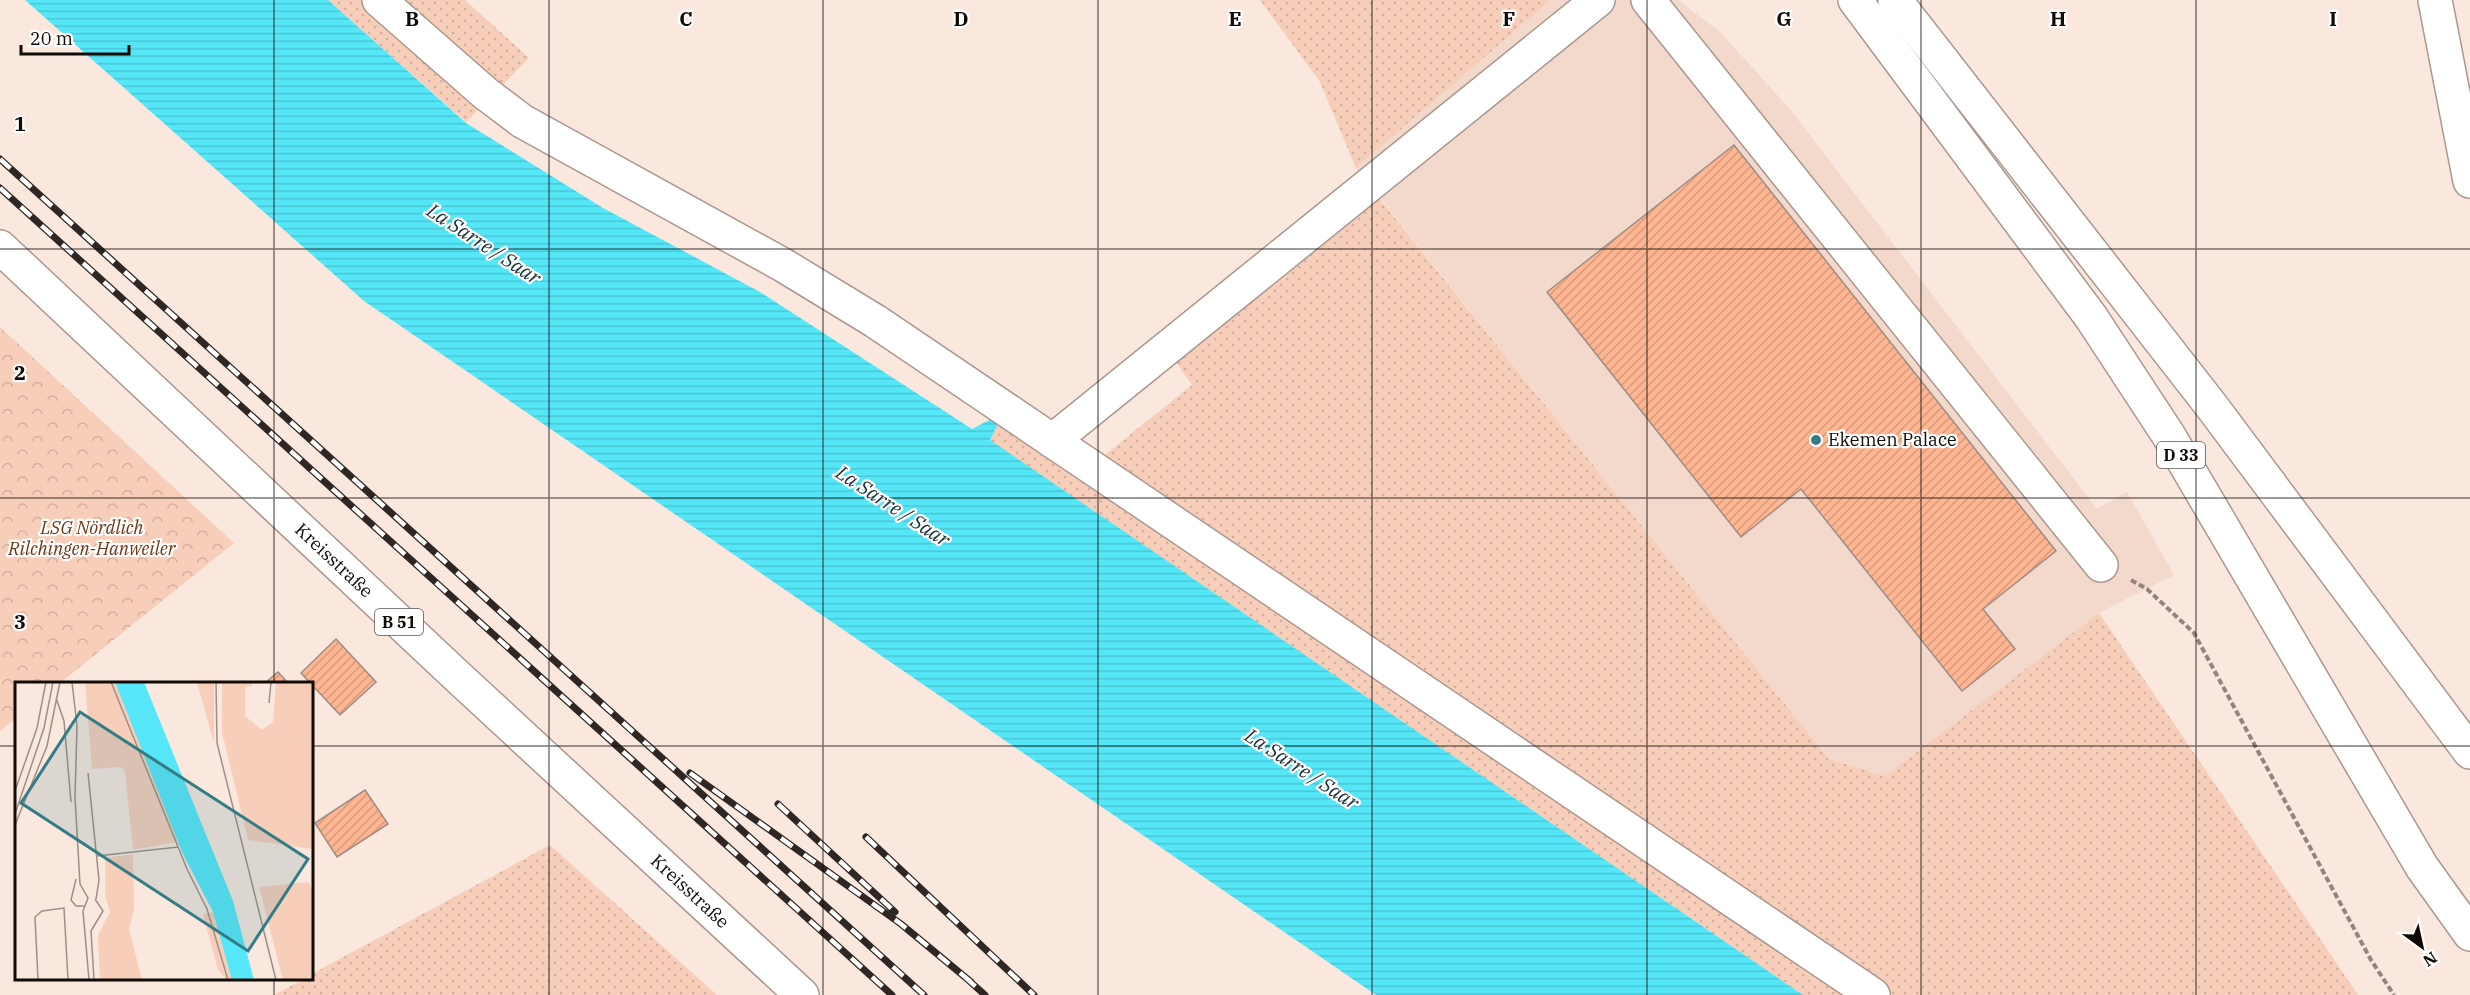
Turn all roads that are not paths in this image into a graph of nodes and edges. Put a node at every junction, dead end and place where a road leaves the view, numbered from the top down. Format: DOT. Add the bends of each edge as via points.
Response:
graph roads {
  1 [pos="379,0"];
  2 [pos="1598,0"];
  3 [pos="1648,0"];
  4 [pos="1855,0"];
  5 [pos="1895,0"];
  6 [pos="2435,0"];
  7 [pos="2470,181"];
  8 [pos="0,247"];
  9 [pos="1052,441"];
  10 [pos="2101,565"];
  11 [pos="2470,752"];
  12 [pos="2470,934"];
  13 [pos="802,995"];
  14 [pos="1873,995"];
  1 -- 9 [label="main road" via="522,121 794,272"];
  2 -- 9 [label="main road"];
  3 -- 10 [label="main road"];
  4 -- 12 [label="main road, D 33" via="2091,317 2163,426 2422,867"];
  5 -- 11 [label="main road" via="2213,408"];
  6 -- 7 [label="main road"];
  8 -- 13 [label="main road, Kreisstraße / B 51"];
  9 -- 14 [label="main road"];
}
